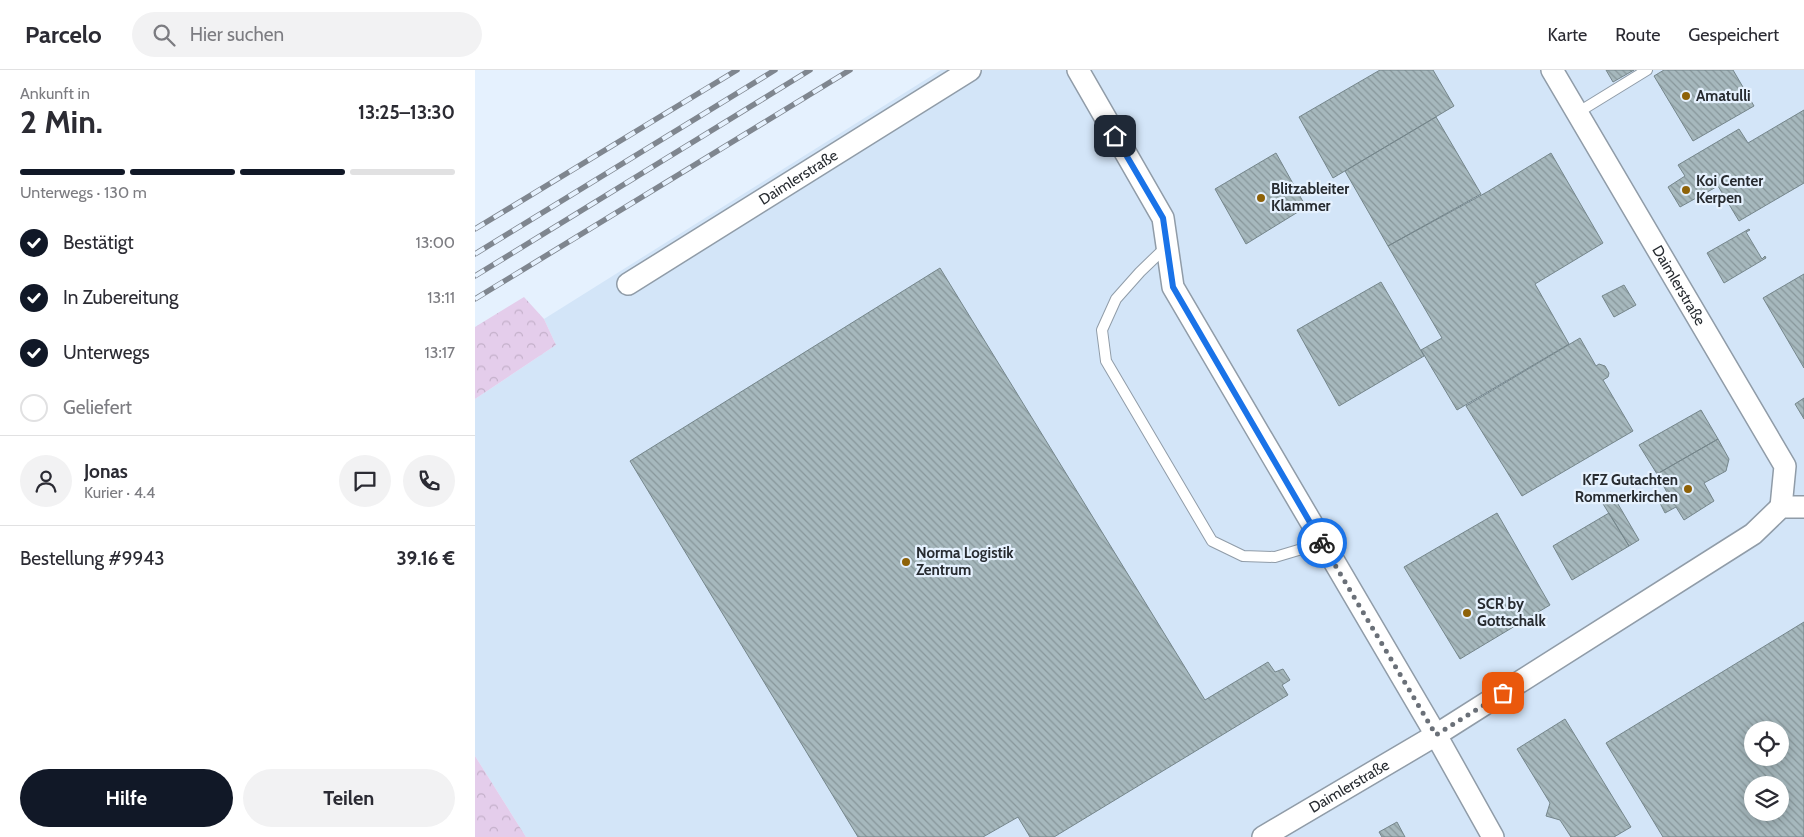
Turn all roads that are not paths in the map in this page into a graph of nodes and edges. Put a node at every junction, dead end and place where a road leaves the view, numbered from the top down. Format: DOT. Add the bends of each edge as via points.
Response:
graph roads {
  1 [pos="970,70"];
  2 [pos="1077,70"];
  3 [pos="1552,70"];
  4 [pos="1647,70"];
  5 [pos="1577,113"];
  6 [pos="1167,246"];
  7 [pos="628,284"];
  8 [pos="1781,507"];
  9 [pos="1804,508"];
  10 [pos="1322,543"];
  11 [pos="1436,735"];
  12 [pos="1263,837"];
  13 [pos="1493,837"];
  1 -- 7 [label="street, Daimlerstraße"];
  2 -- 6 [label="street" via="1163,218"];
  3 -- 5 [label="street, Daimlerstraße"];
  4 -- 5 [label="lane"];
  5 -- 8 [label="street, Daimlerstraße" via="1785,466"];
  6 -- 10 [label="street" via="1173,287"];
  6 -- 10 [label="lane" via="1115,299 1102,330 1106,361 1212,541 1243,556 1275,557"];
  8 -- 9 [label="street"];
  8 -- 11 [label="street, Daimlerstraße" via="1753,534"];
  10 -- 11 [label="street"];
  11 -- 12 [label="street, Daimlerstraße"];
  11 -- 13 [label="street"];
}
